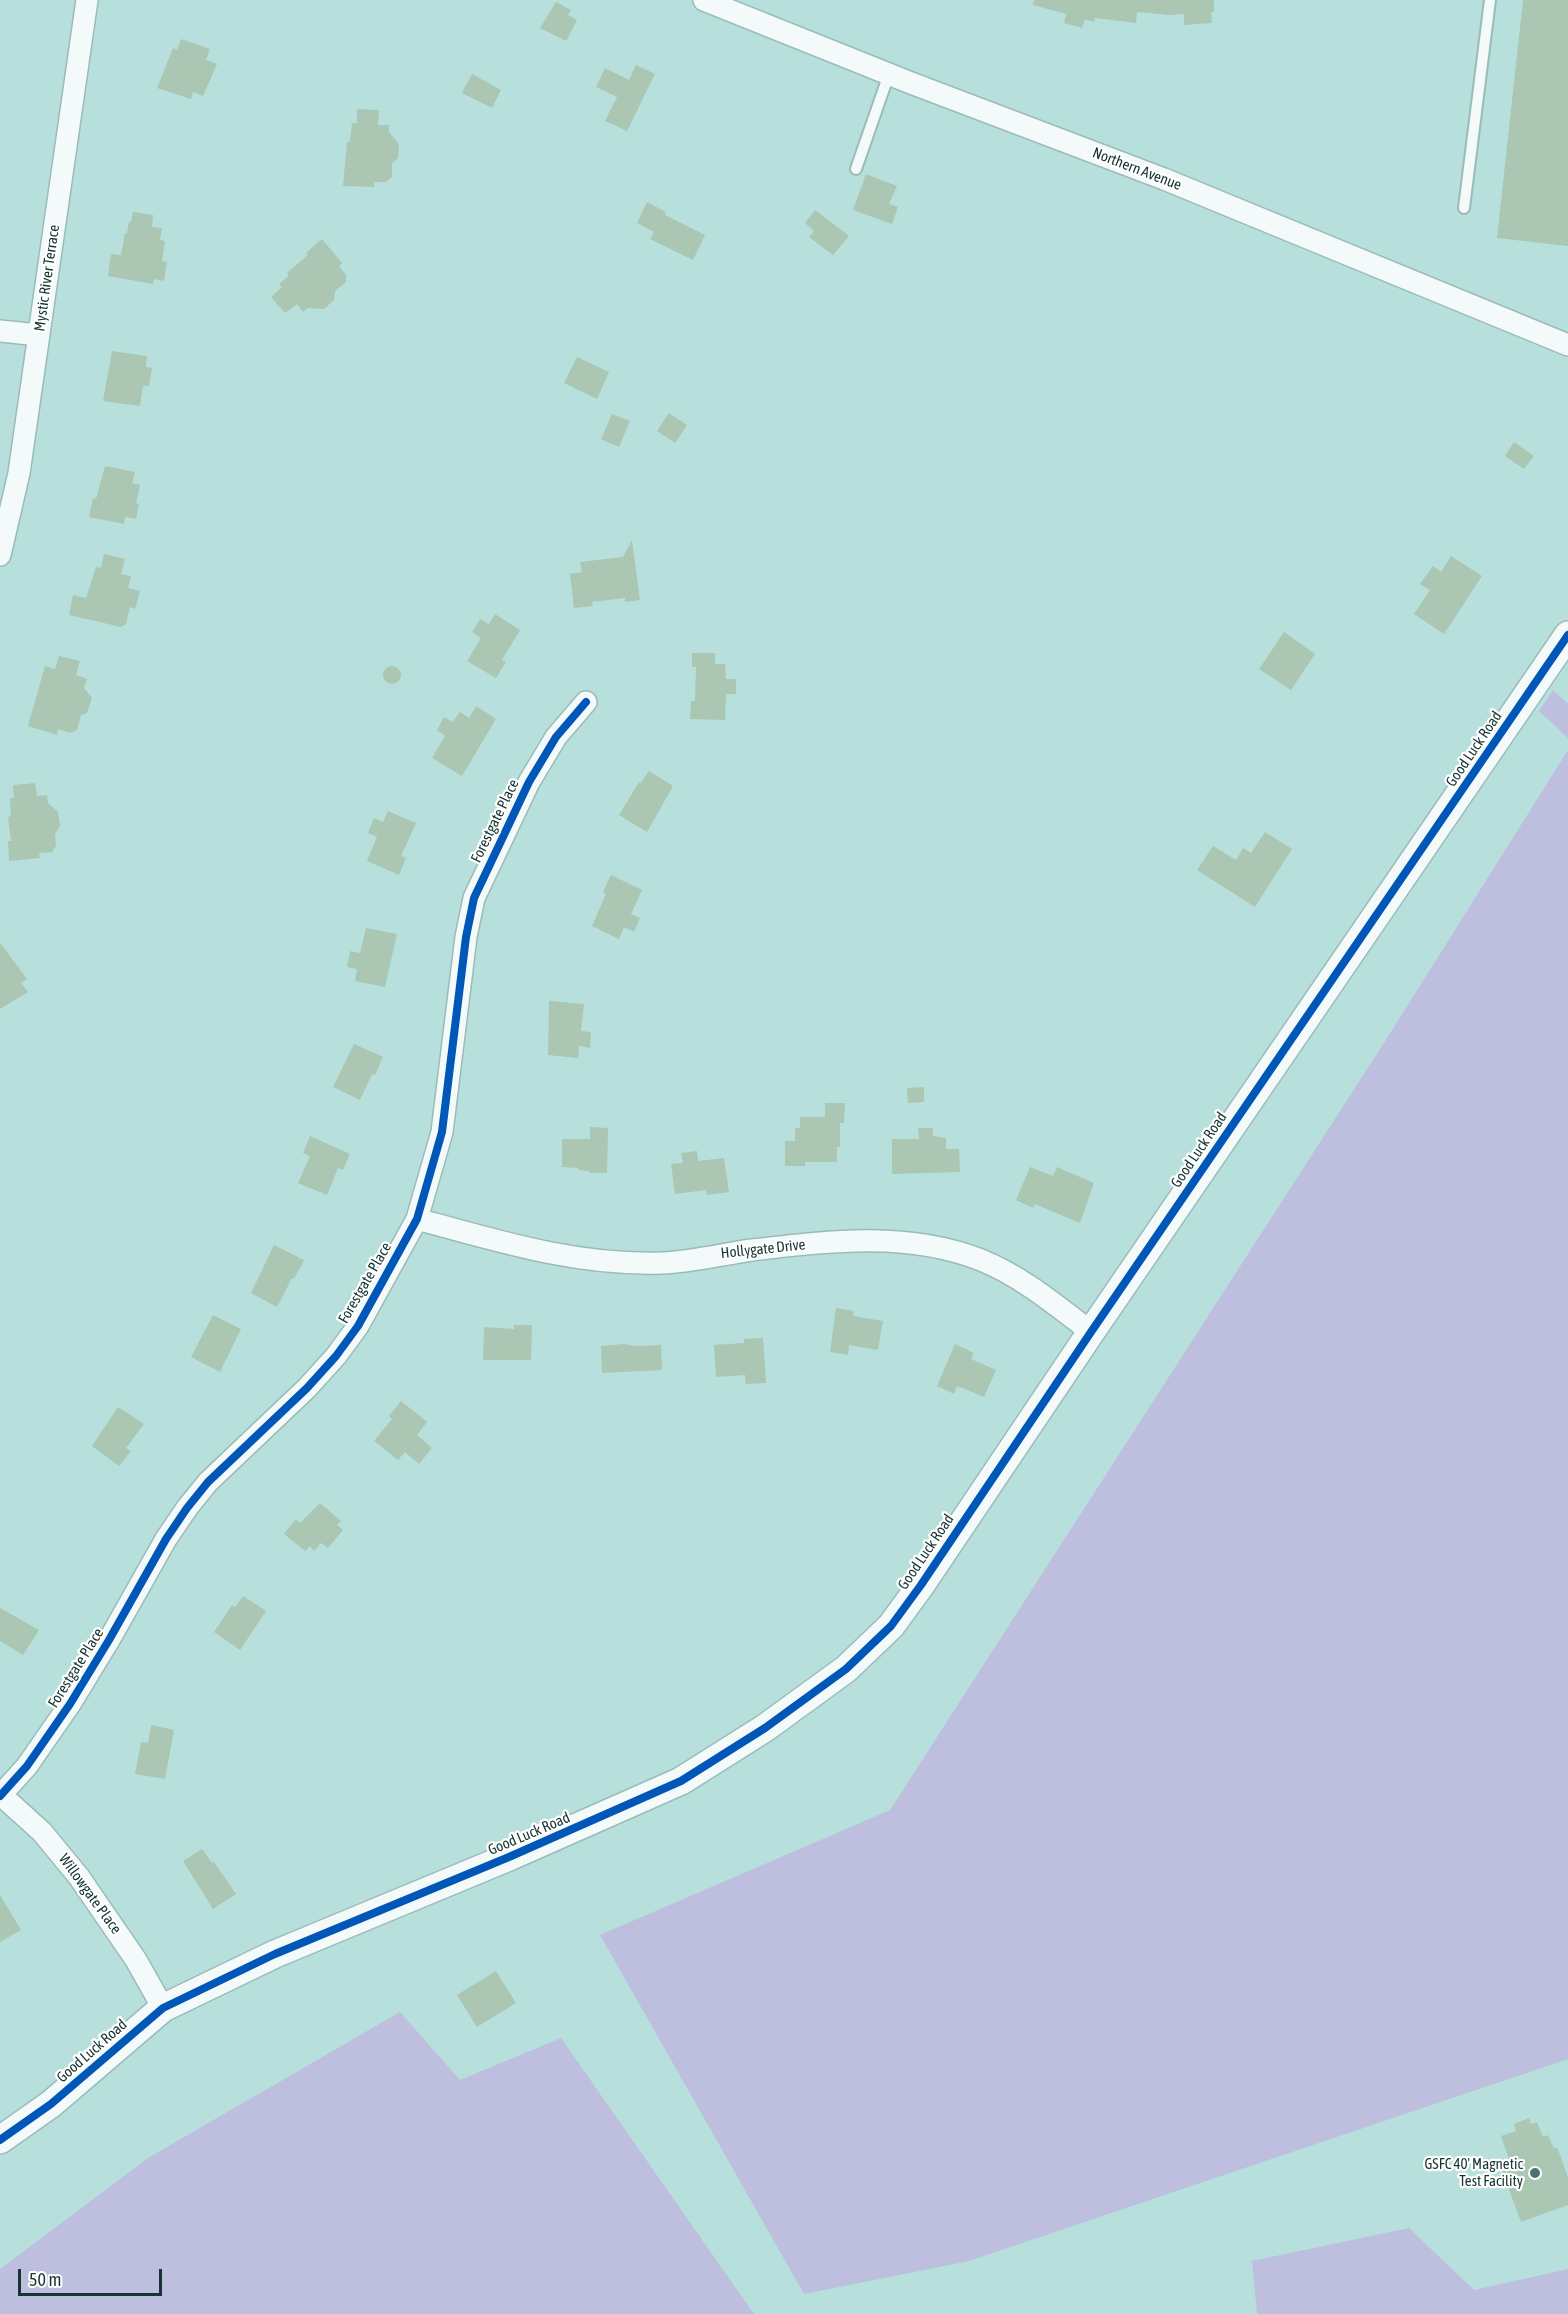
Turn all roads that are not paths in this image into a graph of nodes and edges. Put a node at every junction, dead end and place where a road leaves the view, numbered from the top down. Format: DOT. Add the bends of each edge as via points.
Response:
graph roads {
  1 [pos="87,0"];
  2 [pos="704,0"];
  3 [pos="1490,0"];
  4 [pos="889,74"];
  5 [pos="856,169"];
  6 [pos="1464,208"];
  7 [pos="0,331"];
  8 [pos="39,335"];
  9 [pos="1568,345"];
  10 [pos="0,555"];
  11 [pos="1568,635"];
  12 [pos="586,702"];
  13 [pos="417,1219"];
  14 [pos="1091,1332"];
  15 [pos="0,1795"];
  16 [pos="163,2007"];
  17 [pos="0,2140"];
  1 -- 8 [label="street, Mystic River Terrace"];
  2 -- 4 [label="street, Northern Avenue"];
  3 -- 6 [label="lane"];
  4 -- 5 [label="lane"];
  4 -- 9 [label="street, Northern Avenue" via="1164,179"];
  7 -- 8 [label="street"];
  8 -- 10 [label="street, Mystic River Terrace" via="19,473"];
  11 -- 14 [label="street, Good Luck Road"];
  12 -- 13 [label="street, Forestgate Place" via="556,737 529,782 474,898 442,1132"];
  13 -- 14 [label="street, Hollygate Drive" via="525,1249 635,1263 665,1263 849,1240 922,1243 982,1261 1053,1302"];
  13 -- 15 [label="street, Forestgate Place" via="358,1326 336,1356 208,1482 187,1508 70,1704 27,1766"];
  14 -- 16 [label="street, Good Luck Road" via="891,1626 846,1669 765,1728 681,1781 478,1871 275,1954"];
  15 -- 16 [label="street, Willowgate Place" via="42,1832 79,1877"];
  16 -- 17 [label="street, Good Luck Road" via="51,2104"];
}
